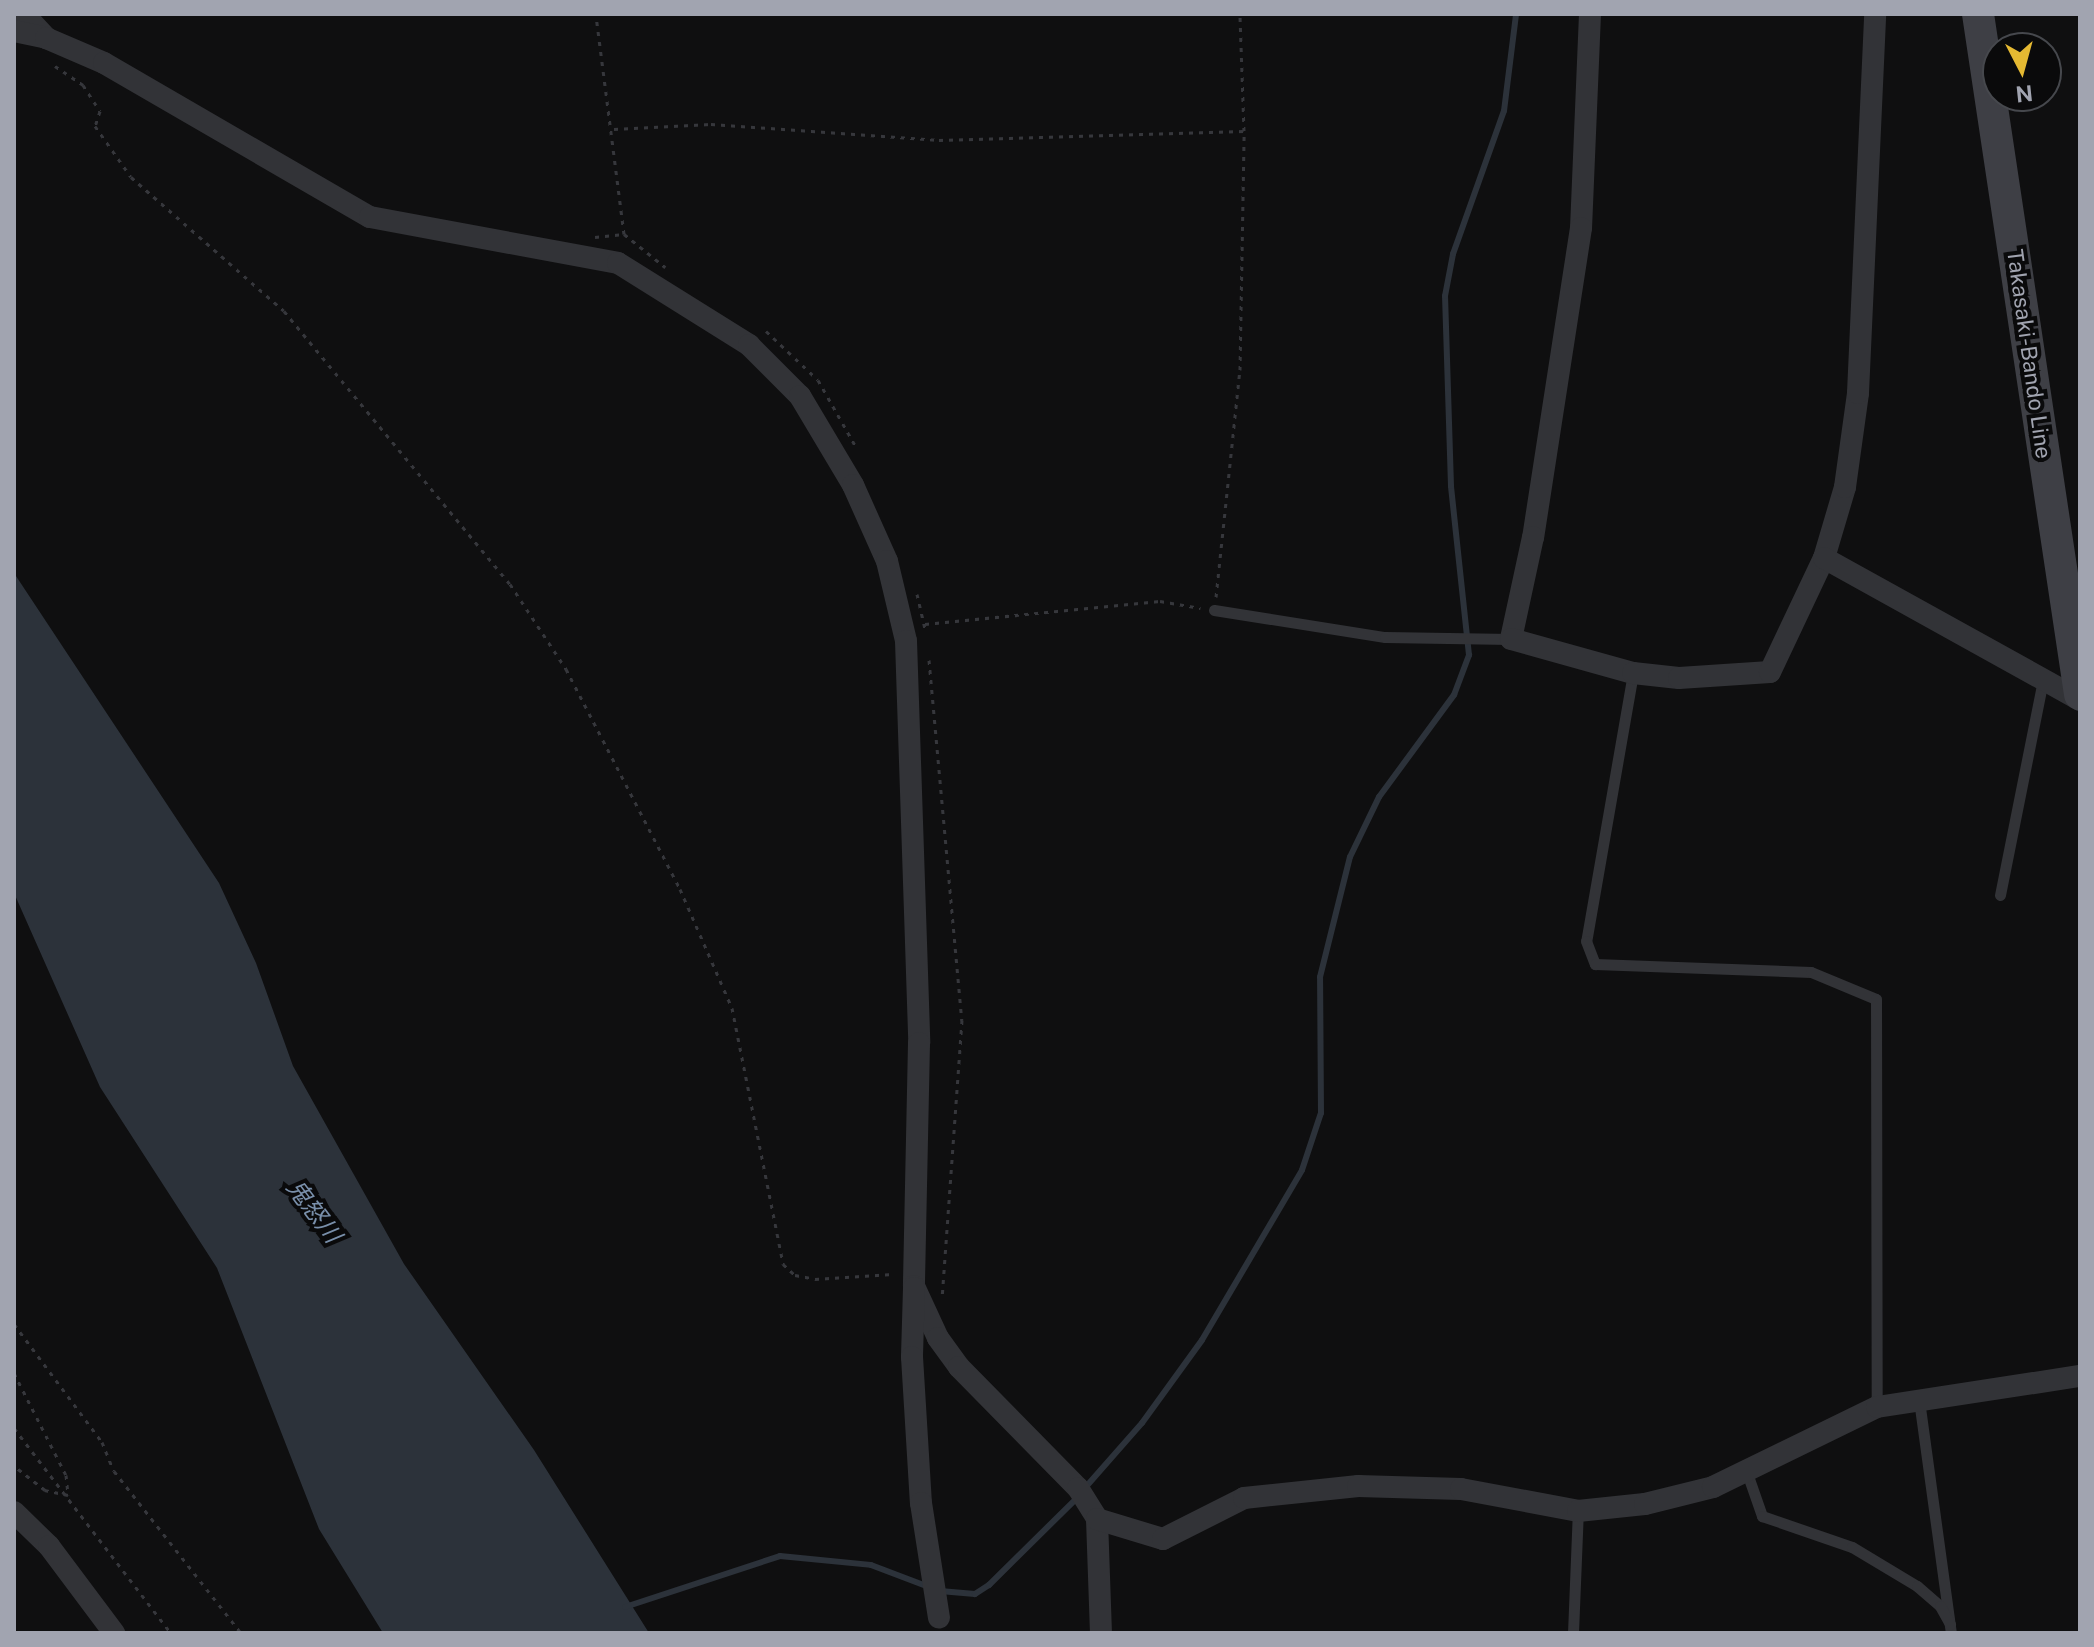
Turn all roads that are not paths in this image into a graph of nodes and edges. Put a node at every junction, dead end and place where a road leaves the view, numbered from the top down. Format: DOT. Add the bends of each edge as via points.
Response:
graph roads {
  1 [pos="24,14"];
  2 [pos="1590,14"];
  3 [pos="1875,14"];
  4 [pos="1978,14"];
  5 [pos="14,31"];
  6 [pos="46,38"];
  7 [pos="1824,558"];
  8 [pos="1214,610"];
  9 [pos="1511,639"];
  10 [pos="1633,673"];
  11 [pos="2043,679"];
  12 [pos="2080,694"];
  13 [pos="2080,700"];
  14 [pos="2000,895"];
  15 [pos="907,1282"];
  16 [pos="2080,1376"];
  17 [pos="1919,1400"];
  18 [pos="1877,1407"];
  19 [pos="1746,1470"];
  20 [pos="1578,1511"];
  21 [pos="14,1512"];
  22 [pos="1097,1519"];
  23 [pos="939,1618"];
  24 [pos="1950,1628"];
  25 [pos="114,1633"];
  26 [pos="1101,1633"];
  27 [pos="1573,1633"];
  1 -- 6 [label="street"];
  2 -- 9 [label="street" via="1581,228 1533,537"];
  3 -- 7 [label="street" via="1858,393 1845,487"];
  4 -- 12 [label="main road, Takasaki-Bando Line"];
  5 -- 6 [label="street"];
  6 -- 15 [label="street" via="104,63 370,217 618,263 749,345 800,396 853,485 887,561 906,641 919,1043"];
  7 -- 10 [label="street" via="1770,672 1679,678"];
  7 -- 11 [label="street"];
  8 -- 9 [label="lane" via="1385,637"];
  9 -- 10 [label="street"];
  10 -- 18 [label="lane" via="1586,941 1595,964 1811,972 1876,999"];
  11 -- 13 [label="street"];
  11 -- 14 [label="lane"];
  15 -- 22 [label="street" via="959,1367 1078,1488"];
  15 -- 23 [label="street" via="921,1503"];
  16 -- 17 [label="street"];
  17 -- 18 [label="street"];
  17 -- 24 [label="lane"];
  18 -- 19 [label="street"];
  19 -- 20 [label="street" via="1684,1495"];
  19 -- 24 [label="lane" via="1762,1516 1852,1547 1917,1586 1940,1606"];
  20 -- 22 [label="street" via="1461,1489 1358,1486 1244,1498 1163,1539"];
  20 -- 27 [label="lane"];
  21 -- 25 [label="street" via="49,1546"];
  22 -- 26 [label="street"];
}
